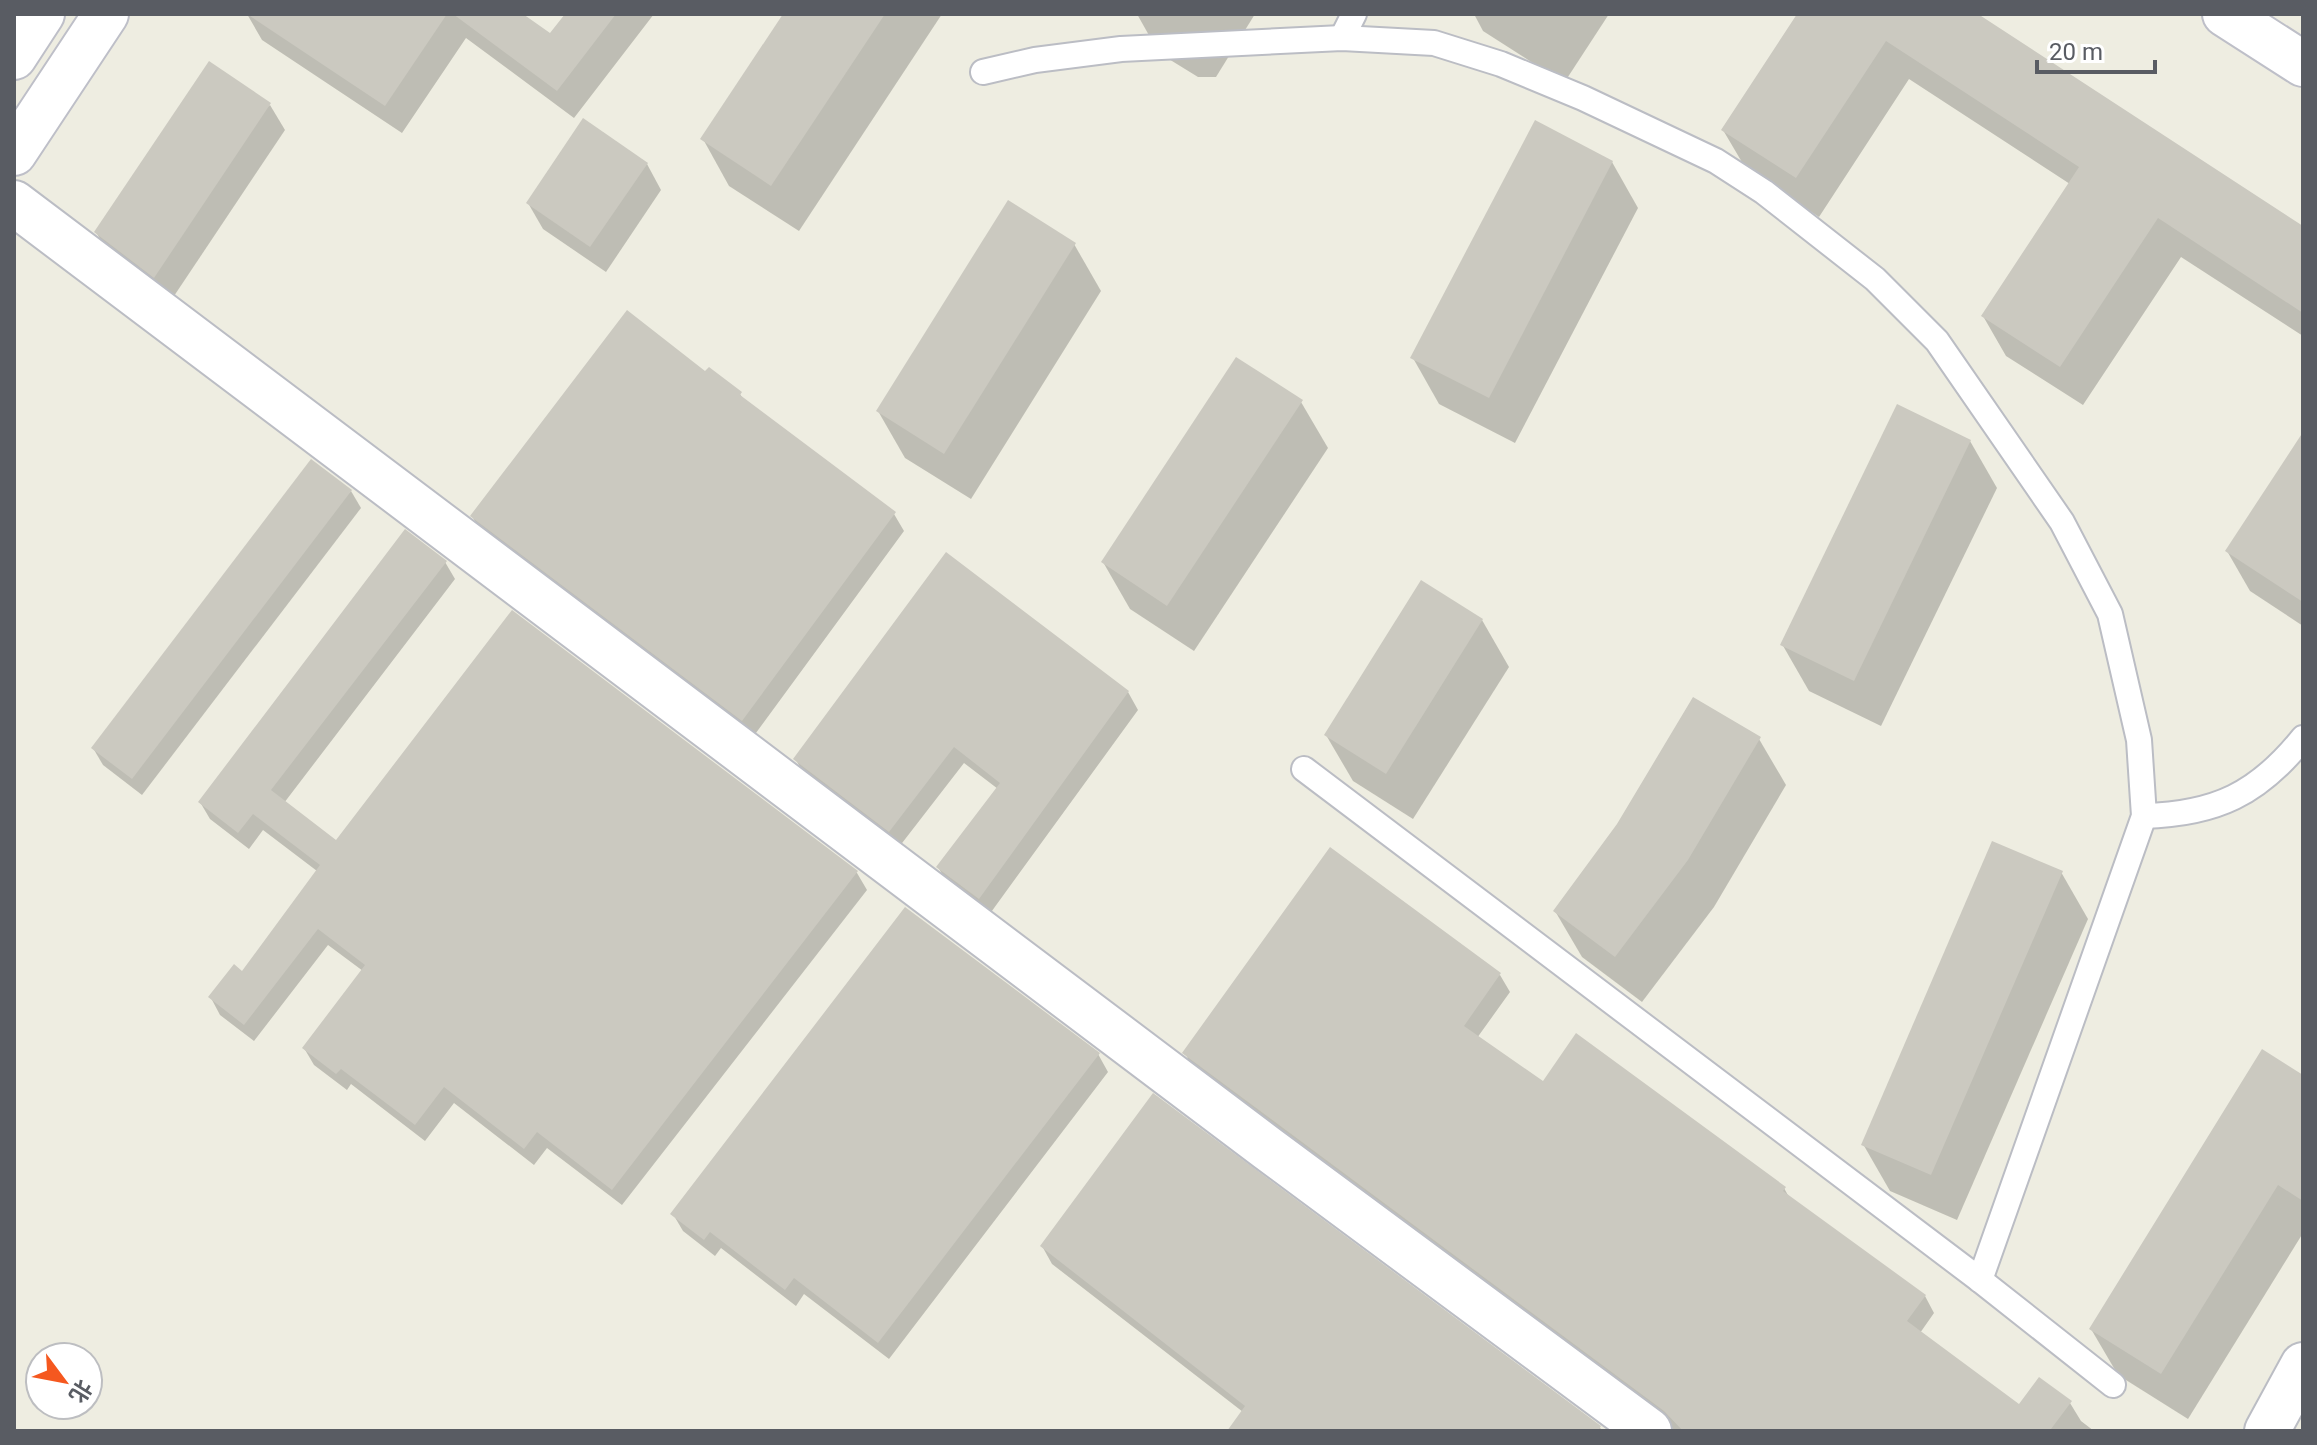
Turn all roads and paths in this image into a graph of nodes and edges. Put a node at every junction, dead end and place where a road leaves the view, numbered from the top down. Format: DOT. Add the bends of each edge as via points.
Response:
graph roads {
  1 [pos="42,14"];
  2 [pos="106,14"];
  3 [pos="1354,14"];
  4 [pos="2225,14"];
  5 [pos="1342,38"];
  6 [pos="14,57"];
  7 [pos="2303,64"];
  8 [pos="983,72"];
  9 [pos="14,153"];
  10 [pos="14,203"];
  11 [pos="2303,738"];
  12 [pos="1304,769"];
  13 [pos="2144,816"];
  14 [pos="1980,1280"];
  15 [pos="2303,1365"];
  16 [pos="2113,1385"];
  17 [pos="1649,1431"];
  18 [pos="2267,1431"];
  1 -- 6 [label="street"];
  2 -- 9 [label="street"];
  3 -- 5 [label="lane"];
  4 -- 7 [label="street"];
  5 -- 8 [label="lane" via="1121,49"];
  5 -- 13 [label="lane" via="1434,43 1501,64 1645,125 1764,192 1875,279 1946,354 2062,522 2110,614 2139,740"];
  10 -- 17 [label="street"];
  11 -- 13 [label="lane" via="2264,780 2224,804"];
  12 -- 14 [label="lane"];
  13 -- 14 [label="lane"];
  14 -- 16 [label="lane"];
  15 -- 18 [label="street"];
}
